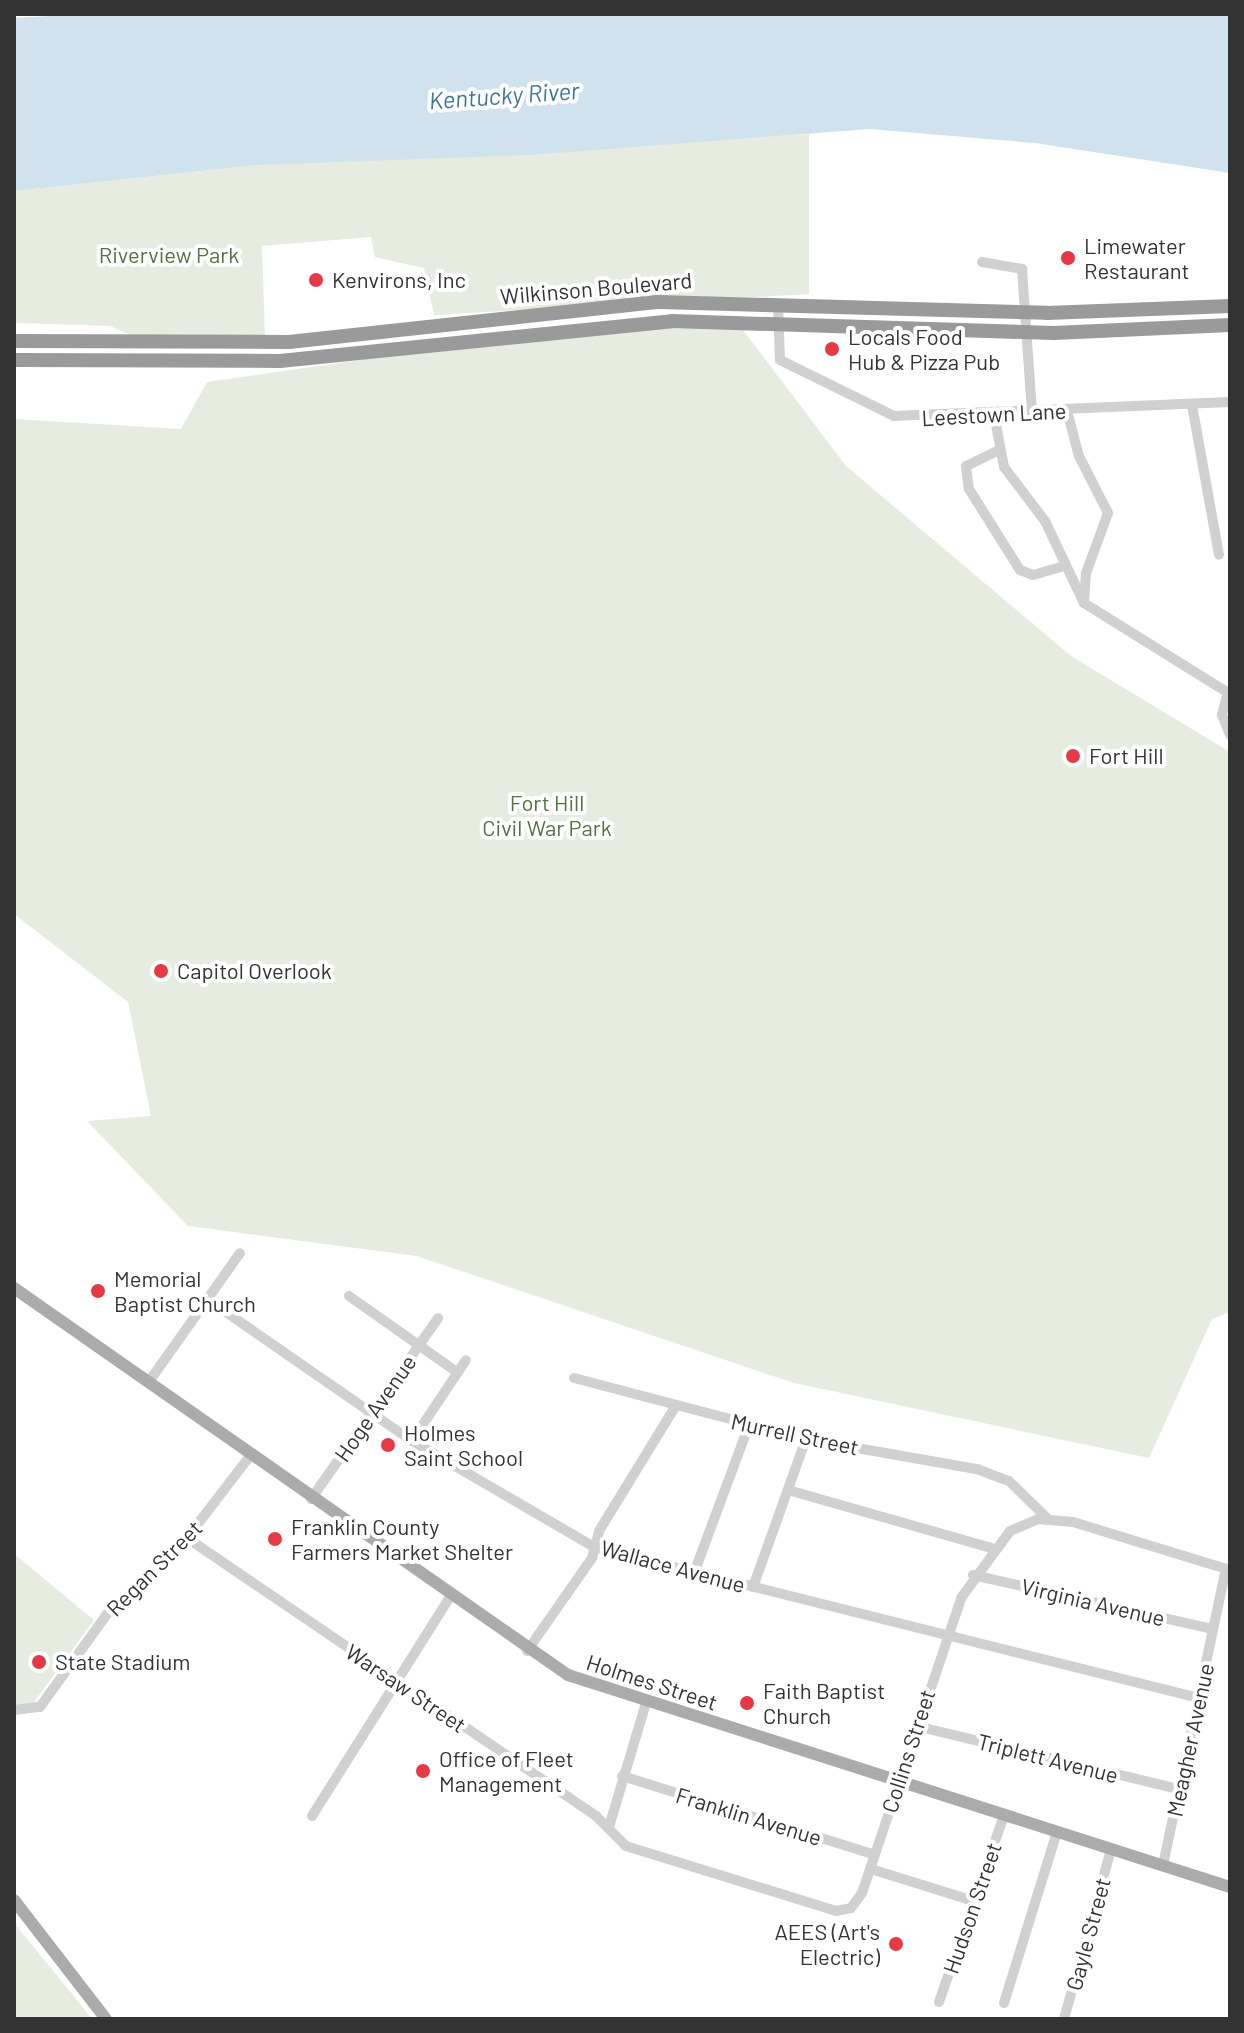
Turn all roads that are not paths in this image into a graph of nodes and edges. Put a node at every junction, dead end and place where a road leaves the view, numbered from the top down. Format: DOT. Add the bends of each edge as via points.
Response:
graph roads {
  1 [pos="982,262"];
  2 [pos="778,304"];
  3 [pos="1230,306"];
  4 [pos="1026,313"];
  5 [pos="776,323"];
  6 [pos="1230,325"];
  7 [pos="1028,332"];
  8 [pos="14,341"];
  9 [pos="14,360"];
  10 [pos="1230,402"];
  11 [pos="1192,405"];
  12 [pos="1067,411"];
  13 [pos="1032,412"];
  14 [pos="994,414"];
  15 [pos="997,451"];
  16 [pos="1219,555"];
  17 [pos="1061,567"];
  18 [pos="1070,581"];
  19 [pos="1085,581"];
  20 [pos="1084,603"];
  21 [pos="1229,693"];
  22 [pos="1230,735"];
  23 [pos="240,1253"];
  24 [pos="14,1288"];
  25 [pos="349,1296"];
  26 [pos="207,1299"];
  27 [pos="438,1318"];
  28 [pos="419,1345"];
  29 [pos="466,1360"];
  30 [pos="458,1373"];
  31 [pos="574,1378"];
  32 [pos="148,1383"];
  33 [pos="675,1407"];
  34 [pos="371,1413"];
  35 [pos="749,1425"];
  36 [pos="806,1439"];
  37 [pos="412,1441"];
  38 [pos="250,1456"];
  39 [pos="788,1490"];
  40 [pos="311,1499"];
  41 [pos="1049,1520"];
  42 [pos="187,1538"];
  43 [pos="594,1547"];
  44 [pos="992,1548"];
  45 [pos="1228,1569"];
  46 [pos="694,1573"];
  47 [pos="973,1575"];
  48 [pos="753,1587"];
  49 [pos="450,1597"];
  50 [pos="1213,1629"];
  51 [pos="946,1634"];
  52 [pos="527,1651"];
  53 [pos="396,1682"];
  54 [pos="1199,1698"];
  55 [pos="646,1703"];
  56 [pos="14,1710"];
  57 [pos="916,1726"];
  58 [pos="622,1776"];
  59 [pos="897,1782"];
  60 [pos="1179,1789"];
  61 [pos="1004,1815"];
  62 [pos="312,1816"];
  63 [pos="609,1827"];
  64 [pos="1057,1832"];
  65 [pos="1111,1849"];
  66 [pos="875,1855"];
  67 [pos="1163,1865"];
  68 [pos="871,1869"];
  69 [pos="1230,1887"];
  70 [pos="14,1900"];
  71 [pos="974,1901"];
  72 [pos="939,2002"];
  73 [pos="1004,2003"];
  74 [pos="106,2019"];
  75 [pos="1064,2019"];
  1 -- 4 [label="street" via="1020,265"];
  2 -- 4 [label="highway, Wilkinson Boulevard"];
  2 -- 5 [label="street, Leestown Lane"];
  2 -- 8 [label="highway, Wilkinson Boulevard" via="607,305 262,343"];
  3 -- 4 [label="highway, Wilkinson Boulevard"];
  4 -- 7 [label="street"];
  5 -- 7 [label="highway, Wilkinson Boulevard"];
  5 -- 9 [label="highway, Wilkinson Boulevard" via="616,324 267,362"];
  5 -- 14 [label="street, Leestown Lane" via="783,362 880,410 909,418"];
  6 -- 7 [label="highway, Wilkinson Boulevard"];
  7 -- 13 [label="street"];
  10 -- 11 [label="street, Leestown Lane"];
  11 -- 12 [label="street, Leestown Lane"];
  11 -- 16 [label="street"];
  12 -- 13 [label="street, Leestown Lane"];
  12 -- 19 [label="street" via="1108,513"];
  13 -- 14 [label="street, Leestown Lane"];
  14 -- 15 [label="street"];
  15 -- 17 [label="street" via="1045,521"];
  15 -- 17 [label="street" via="966,466 969,489 1020,570 1036,575"];
  17 -- 18 [label="street"];
  18 -- 19 [label="street"];
  18 -- 20 [label="street"];
  19 -- 20 [label="street"];
  20 -- 21 [label="street"];
  21 -- 22 [label="street" via="1222,715"];
  23 -- 26 [label="street"];
  24 -- 32 [label="main road, Holmes Street"];
  25 -- 28 [label="street"];
  26 -- 32 [label="street"];
  26 -- 34 [label="street, Wallace Avenue"];
  27 -- 28 [label="street, Hoge Avenue"];
  28 -- 30 [label="street"];
  28 -- 34 [label="street, Hoge Avenue"];
  29 -- 30 [label="street"];
  30 -- 37 [label="street"];
  31 -- 33 [label="street, Murrell Street"];
  32 -- 38 [label="main road, Holmes Street"];
  33 -- 35 [label="street, Murrell Street"];
  33 -- 43 [label="street"];
  34 -- 37 [label="street, Wallace Avenue"];
  34 -- 40 [label="street, Hoge Avenue"];
  35 -- 36 [label="street, Murrell Street"];
  35 -- 46 [label="street"];
  36 -- 39 [label="street"];
  36 -- 41 [label="street, Murrell Street" via="907,1451 999,1476"];
  37 -- 43 [label="street, Wallace Avenue"];
  38 -- 40 [label="main road, Holmes Street"];
  38 -- 42 [label="street, Regan Street"];
  39 -- 44 [label="street"];
  39 -- 48 [label="street"];
  40 -- 49 [label="main road, Holmes Street"];
  41 -- 44 [label="street, Collins Street" via="1018,1525"];
  41 -- 45 [label="street"];
  42 -- 53 [label="street, Warsaw Street"];
  42 -- 56 [label="street, Regan Street" via="134,1582 50,1696 27,1714"];
  43 -- 46 [label="street, Wallace Avenue"];
  43 -- 52 [label="street"];
  44 -- 47 [label="street, Collins Street"];
  45 -- 50 [label="street, Meagher Avenue"];
  46 -- 48 [label="street, Wallace Avenue"];
  47 -- 50 [label="street, Virginia Avenue"];
  47 -- 51 [label="street, Collins Street"];
  48 -- 51 [label="street, Wallace Avenue"];
  49 -- 52 [label="main road, Holmes Street"];
  49 -- 53 [label="street"];
  50 -- 54 [label="street, Meagher Avenue"];
  51 -- 54 [label="street, Wallace Avenue"];
  51 -- 57 [label="street, Collins Street"];
  52 -- 55 [label="main road, Holmes Street" via="575,1679"];
  53 -- 62 [label="street"];
  53 -- 63 [label="street, Warsaw Street"];
  54 -- 60 [label="street, Meagher Avenue"];
  55 -- 58 [label="street"];
  55 -- 59 [label="main road, Holmes Street"];
  57 -- 59 [label="street, Collins Street"];
  57 -- 60 [label="street, Triplett Avenue"];
  58 -- 63 [label="street"];
  58 -- 66 [label="street, Franklin Avenue"];
  59 -- 61 [label="main road, Holmes Street"];
  59 -- 66 [label="street, Collins Street"];
  60 -- 67 [label="street, Meagher Avenue"];
  61 -- 64 [label="main road, Holmes Street"];
  61 -- 71 [label="street, Hudson Street"];
  63 -- 68 [label="street, Warsaw Street" via="616,1839 642,1853 836,1911 851,1908"];
  64 -- 65 [label="main road, Holmes Street"];
  64 -- 73 [label="street"];
  65 -- 67 [label="main road, Holmes Street"];
  65 -- 75 [label="street, Gayle Street"];
  66 -- 68 [label="street, Collins Street"];
  67 -- 69 [label="main road, Holmes Street"];
  68 -- 71 [label="street"];
  70 -- 74 [label="main road"];
  71 -- 72 [label="street, Hudson Street"];
}
